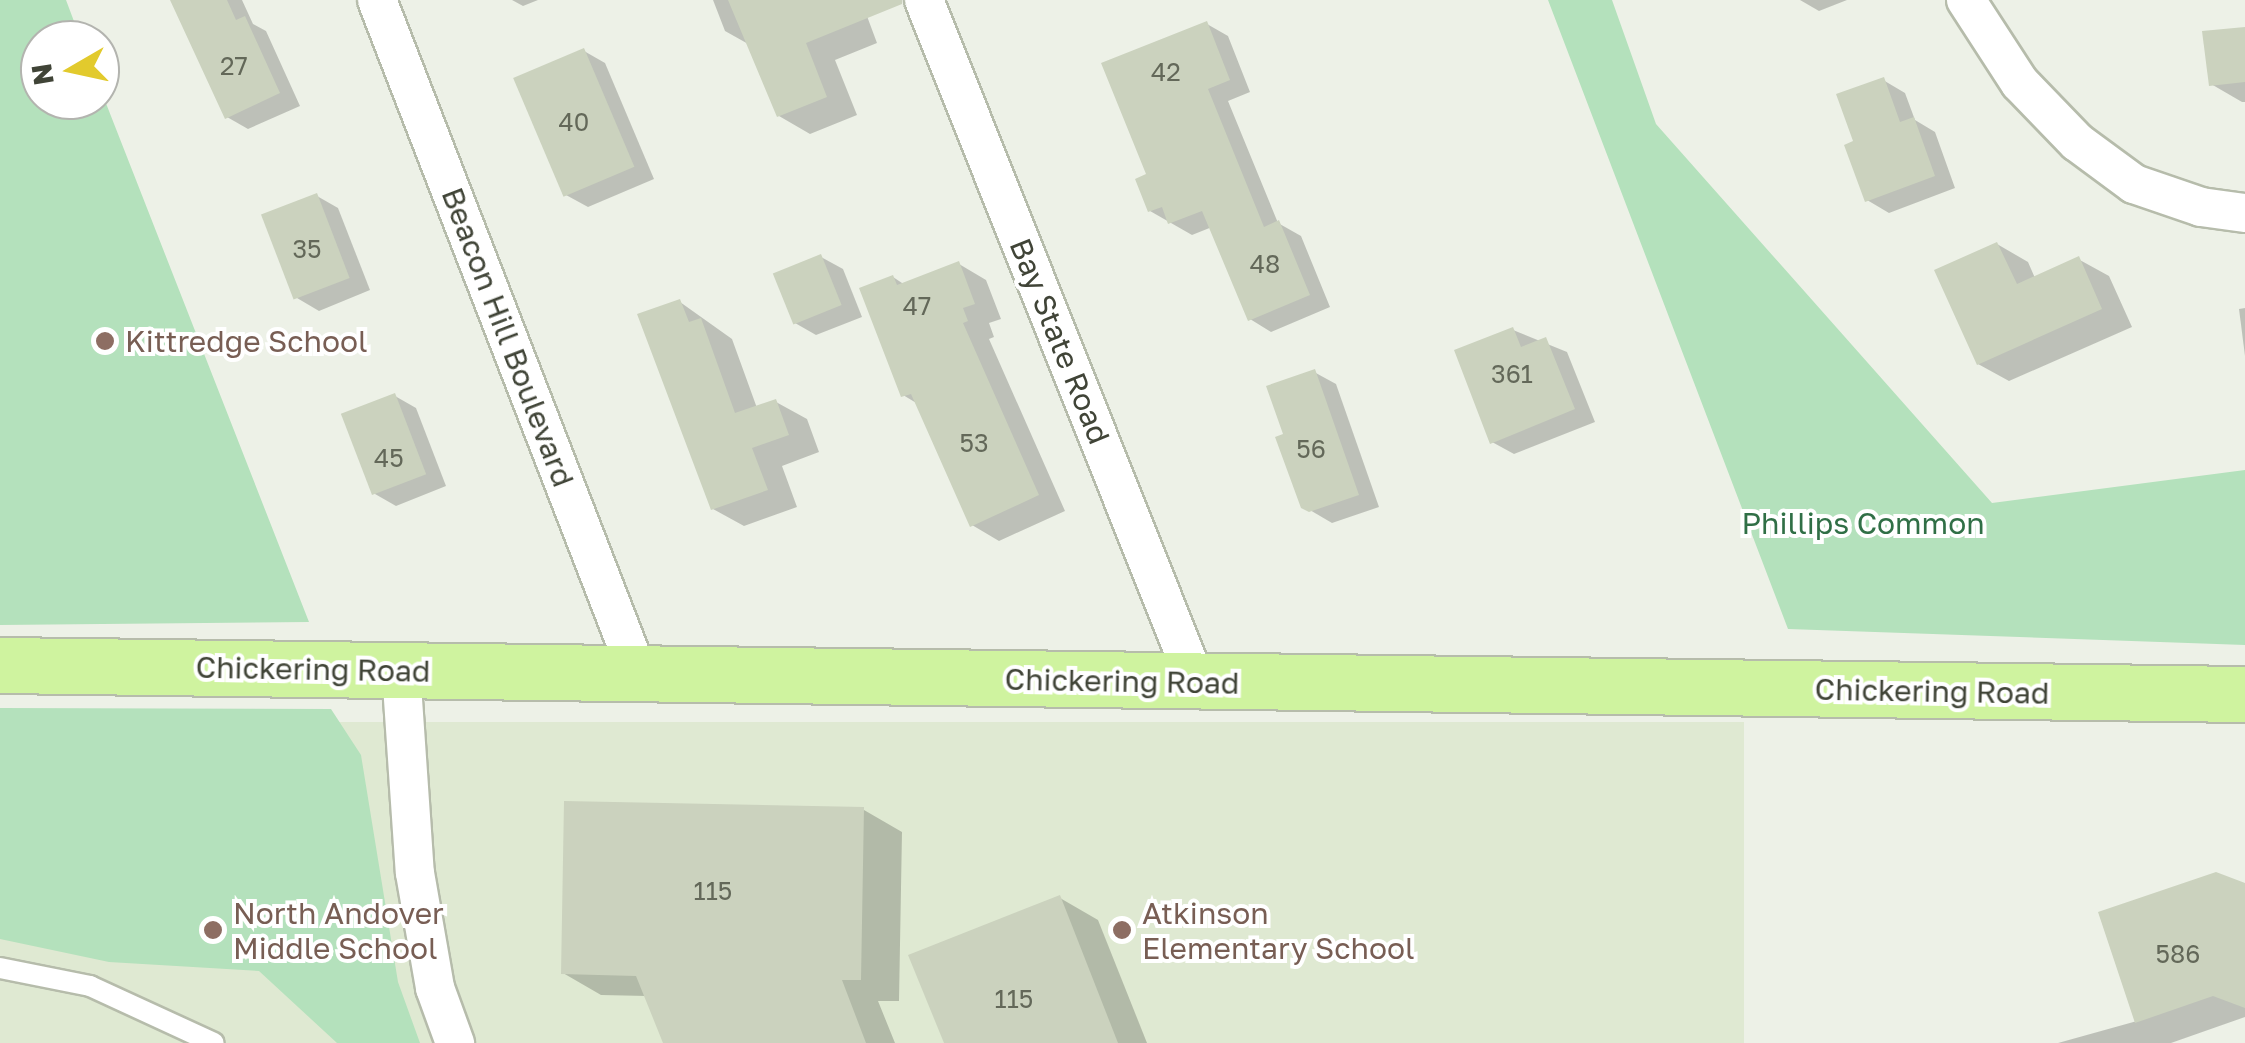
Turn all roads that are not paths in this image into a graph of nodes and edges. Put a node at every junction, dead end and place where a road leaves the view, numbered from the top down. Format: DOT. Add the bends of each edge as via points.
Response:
graph roads {
  1 [pos="377,0"];
  2 [pos="924,0"];
  3 [pos="1966,0"];
  4 [pos="2245,213"];
  5 [pos="0,665"];
  6 [pos="401,670"];
  7 [pos="638,674"];
  8 [pos="1196,682"];
  9 [pos="2245,694"];
  10 [pos="0,968"];
  11 [pos="214,1043"];
  12 [pos="455,1043"];
  1 -- 7 [label="street, Beacon Hill Boulevard"];
  2 -- 8 [label="street, Bay State Road"];
  3 -- 4 [label="street" via="2020,83 2076,142 2134,184 2201,208"];
  5 -- 6 [label="main road, Chickering Road"];
  6 -- 7 [label="main road, Chickering Road"];
  6 -- 12 [label="street" via="415,873 436,988"];
  7 -- 8 [label="main road, Chickering Road"];
  8 -- 9 [label="main road, Chickering Road"];
  10 -- 11 [label="lane" via="90,986"];
}
